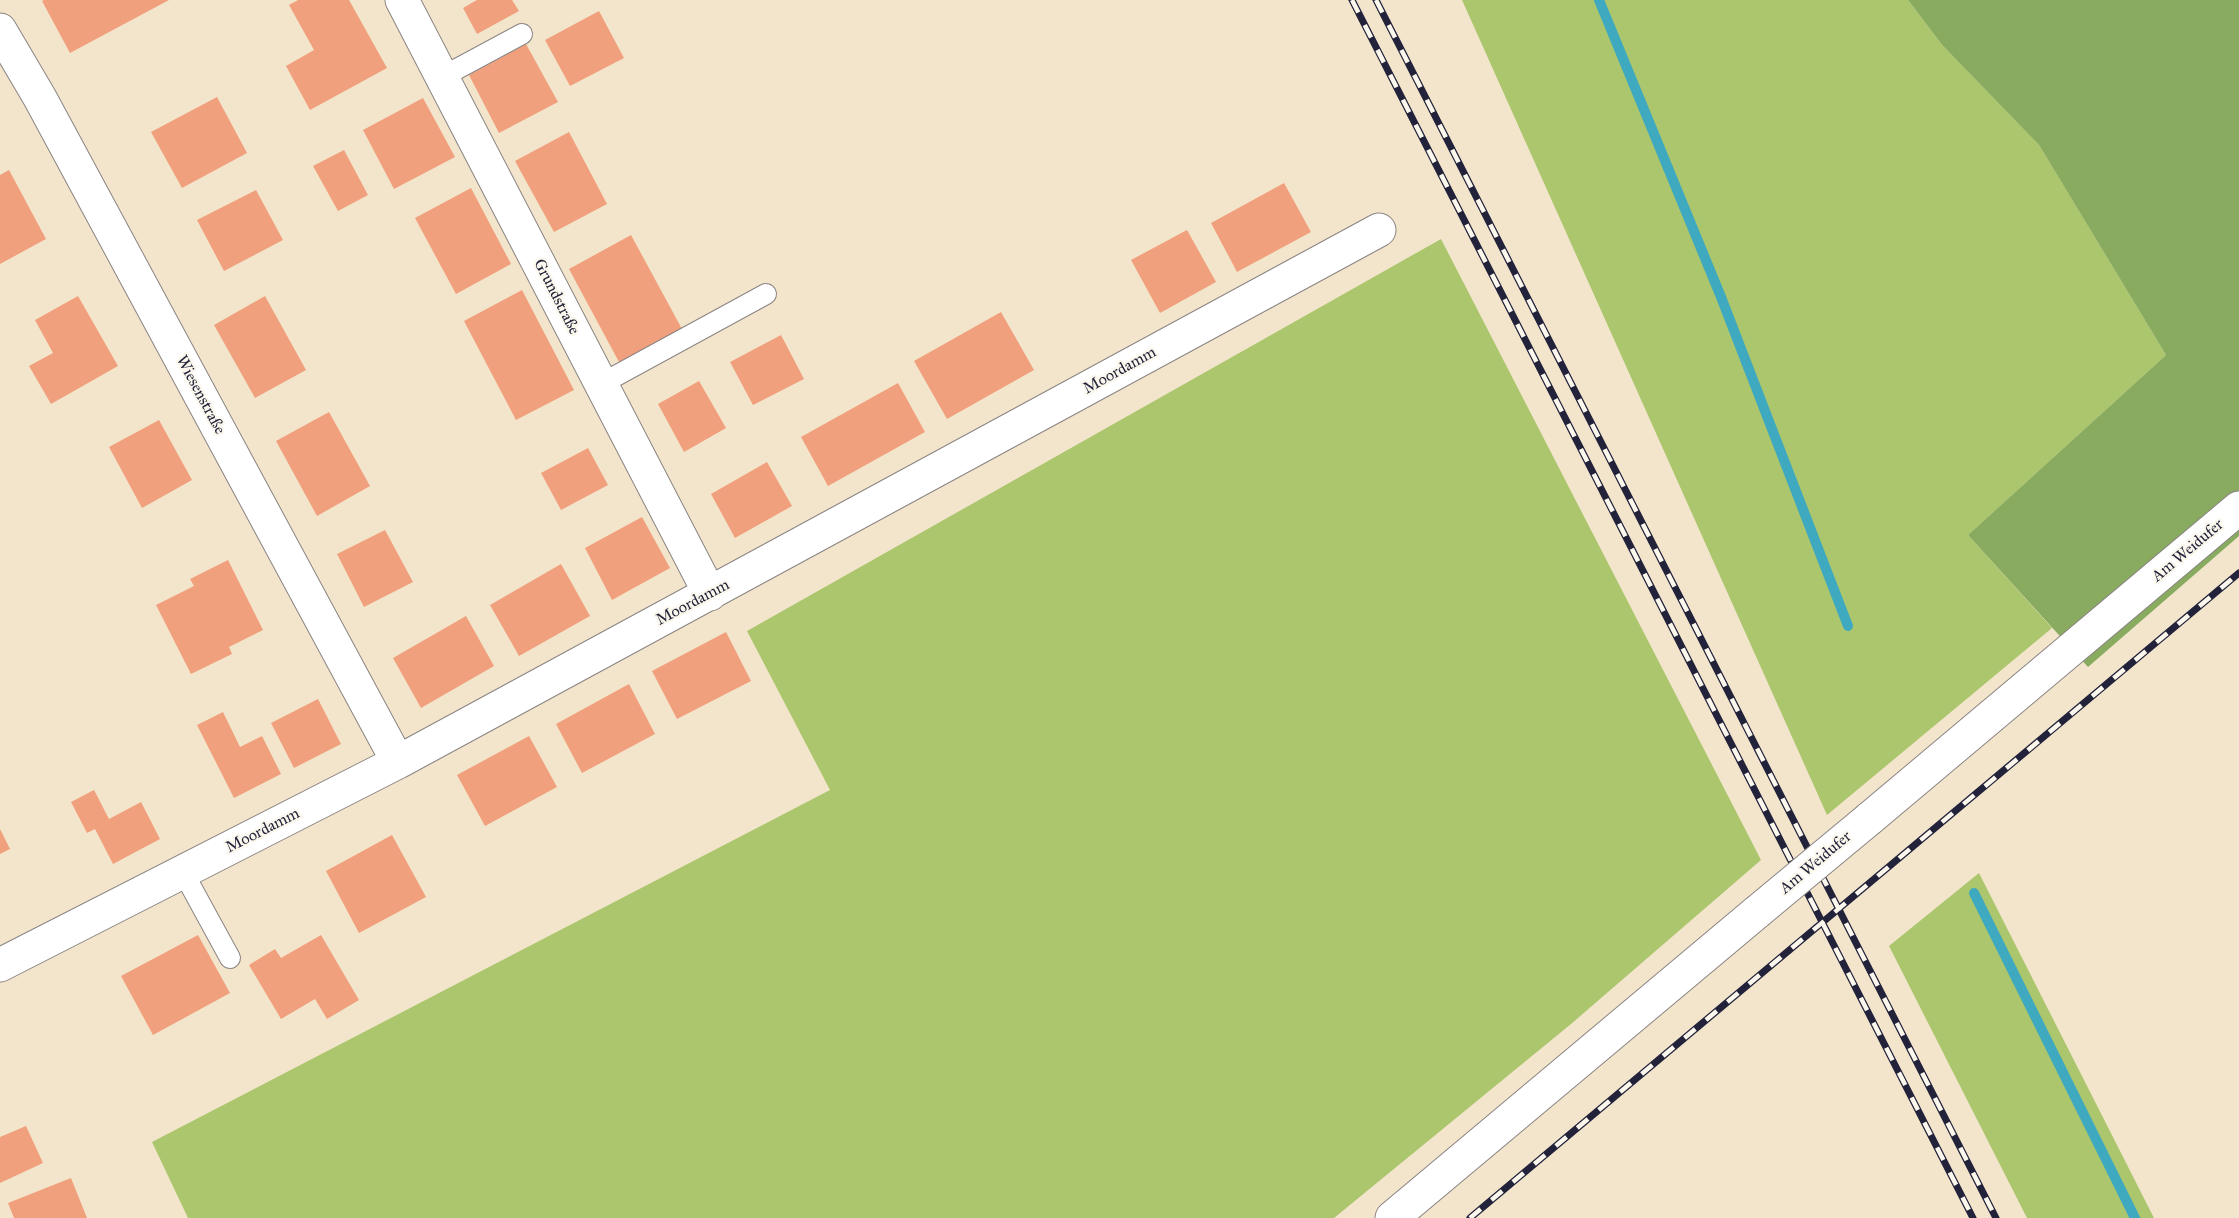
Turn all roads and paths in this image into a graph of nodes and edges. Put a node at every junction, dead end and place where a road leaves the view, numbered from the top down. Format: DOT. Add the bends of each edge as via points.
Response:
graph roads {
  1 [pos="402,0"];
  2 [pos="0,30"];
  3 [pos="522,34"];
  4 [pos="442,77"];
  5 [pos="1379,230"];
  6 [pos="766,294"];
  7 [pos="601,384"];
  8 [pos="2239,508"];
  9 [pos="710,594"];
  10 [pos="398,762"];
  11 [pos="183,872"];
  12 [pos="230,958"];
  13 [pos="0,965"];
  14 [pos="1392,1218"];
  1 -- 4 [label="street, Grundstraße"];
  2 -- 10 [label="street, Wiesenstraße"];
  3 -- 4 [label="lane"];
  4 -- 7 [label="street, Grundstraße"];
  5 -- 9 [label="street, Moordamm"];
  6 -- 7 [label="lane"];
  7 -- 9 [label="street, Grundstraße"];
  8 -- 14 [label="street, Am Weidufer, bridge"];
  9 -- 10 [label="street, Moordamm"];
  10 -- 11 [label="street, Moordamm"];
  11 -- 12 [label="lane"];
  11 -- 13 [label="street, Moordamm"];
}
